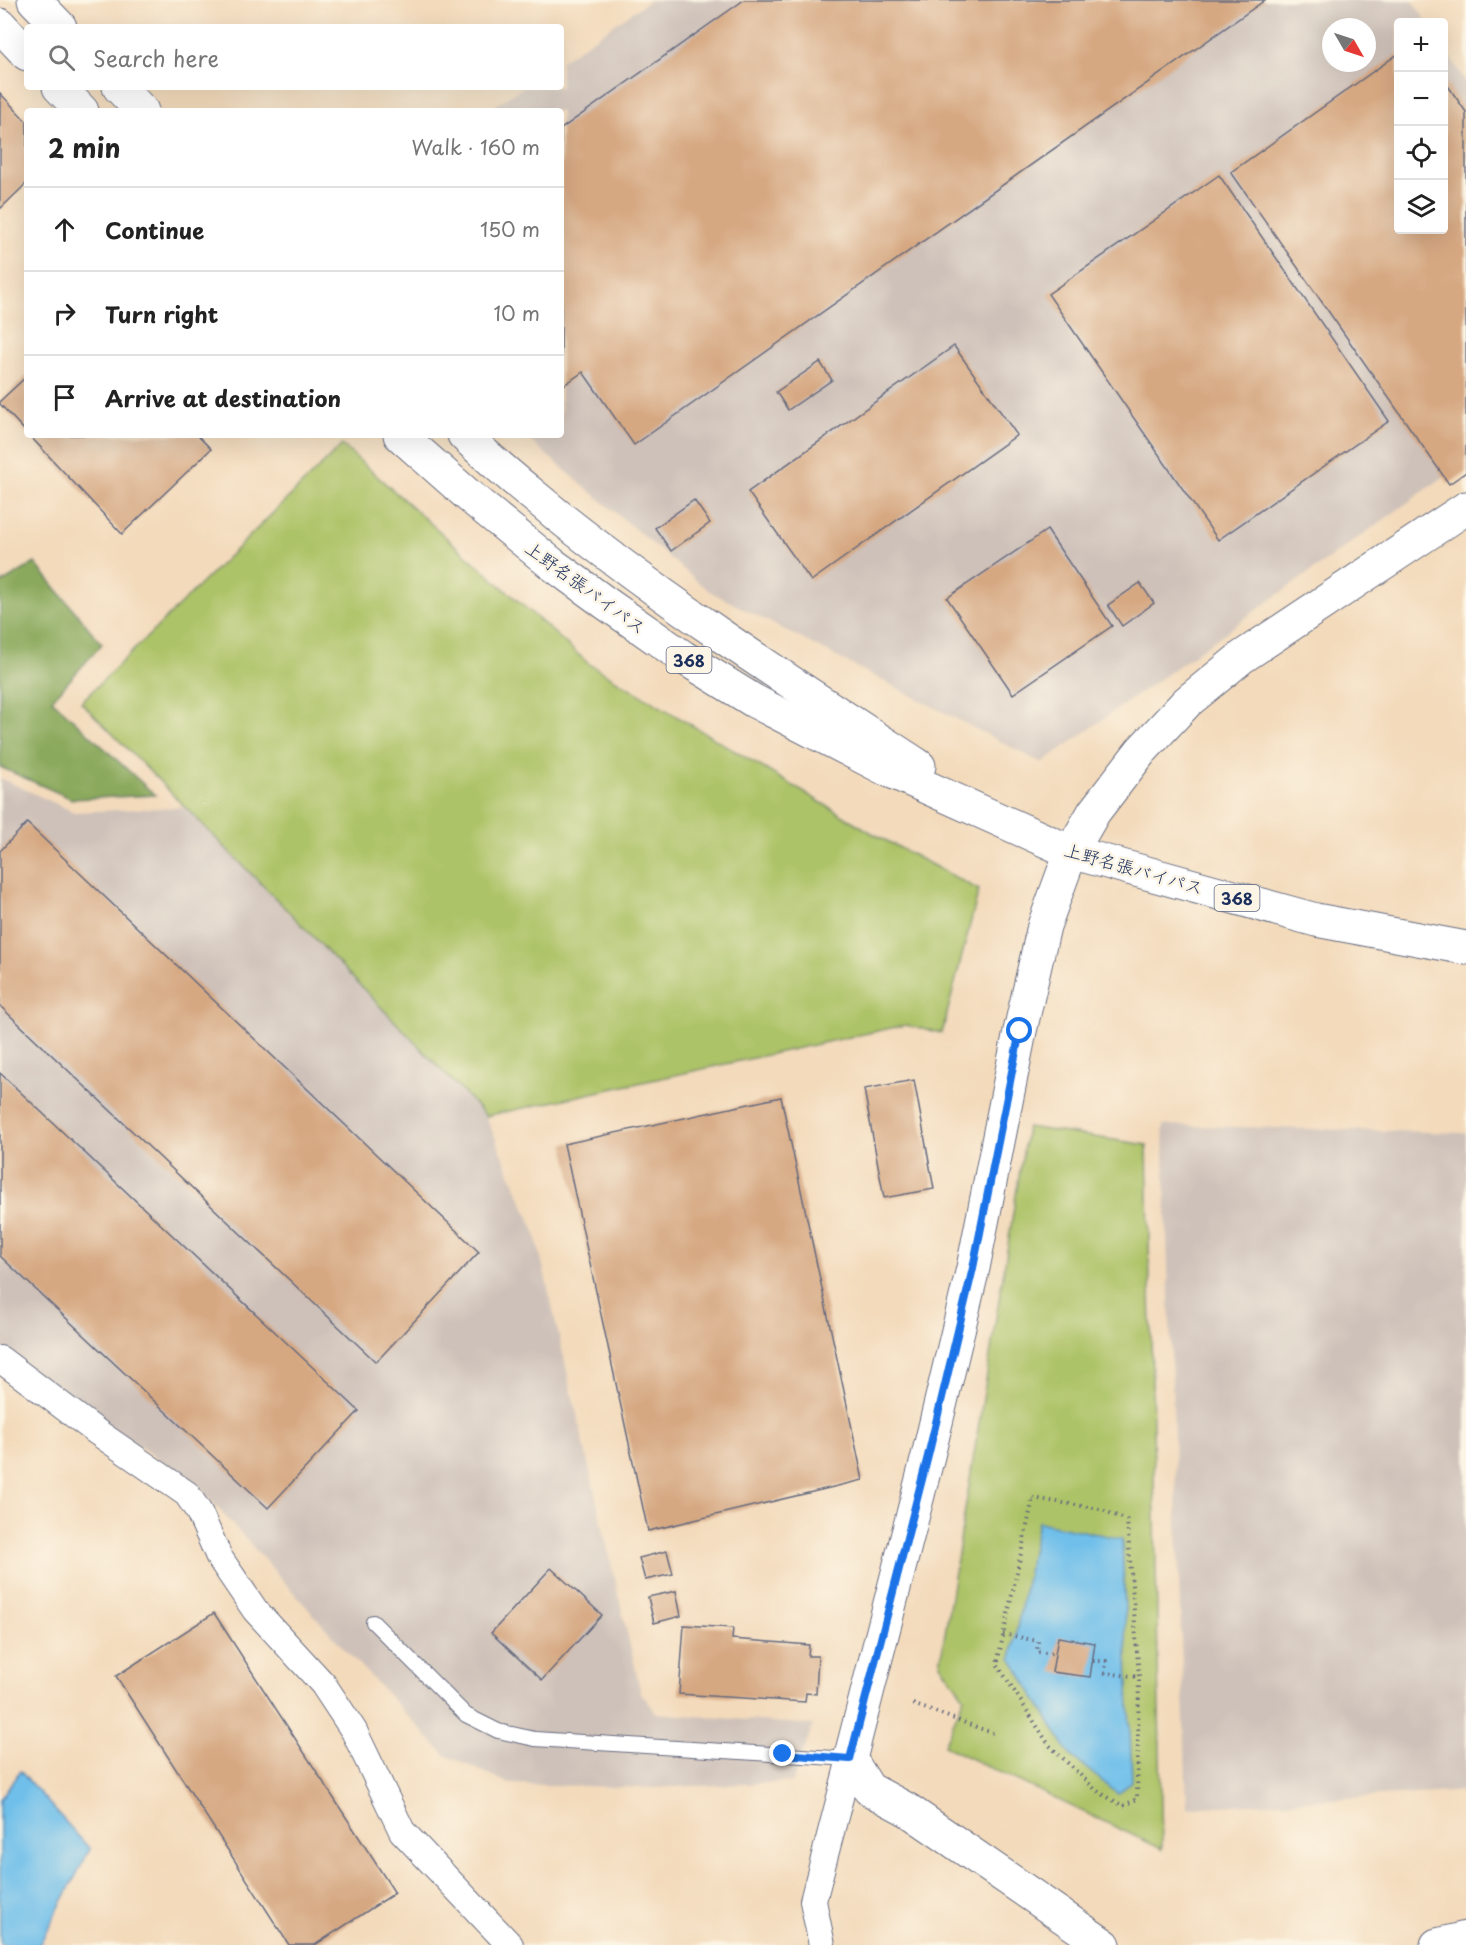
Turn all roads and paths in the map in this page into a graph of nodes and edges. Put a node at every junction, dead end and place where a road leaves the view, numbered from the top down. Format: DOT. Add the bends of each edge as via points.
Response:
graph roads {
  1 [pos="34,0"];
  2 [pos="57,24"];
  3 [pos="0,26"];
  4 [pos="24,51"];
  5 [pos="62,90"];
  6 [pos="122,90"];
  7 [pos="79,108"];
  8 [pos="139,108"];
  9 [pos="403,438"];
  10 [pos="467,438"];
  11 [pos="1466,508"];
  12 [pos="1014,828"];
  13 [pos="1071,852"];
  14 [pos="1466,948"];
  15 [pos="0,1359"];
  16 [pos="373,1622"];
  17 [pos="1003,1634"];
  18 [pos="1055,1654"];
  19 [pos="1093,1661"];
  20 [pos="1140,1677"];
  21 [pos="913,1704"];
  22 [pos="993,1733"];
  23 [pos="850,1759"];
  24 [pos="1466,1938"];
  25 [pos="510,1945"];
  26 [pos="822,1945"];
  27 [pos="1104,1945"];
  28 [pos="1437,1945"];
  1 -- 2 [label="main road"];
  3 -- 4 [label="main road"];
  5 -- 7 [label="main road"];
  6 -- 8 [label="main road"];
  9 -- 12 [label="main road, 上野名張バイパス / 368" via="552,564 683,657 754,701 886,770"];
  10 -- 12 [label="main road, 上野名張バイパス / 368" via="604,553 715,632"];
  11 -- 13 [label="main road" via="1242,657 1187,702 1134,760 1094,812"];
  12 -- 13 [label="main road, 上野名張バイパス / 368"];
  13 -- 14 [label="main road, 上野名張バイパス / 368" via="1316,921"];
  13 -- 23 [label="main road" via="1044,926 973,1268"];
  15 -- 25 [label="street" via="187,1494 200,1512 219,1557 255,1610 323,1684 354,1731 402,1831"];
  16 -- 23 [label="lane" via="466,1715 498,1731 535,1739"];
  17 -- 18 [label="path" via="1038,1641 1037,1653"];
  17 -- 20 [label="path" via="997,1664 1049,1745 1097,1791 1123,1806 1137,1799"];
  17 -- 20 [label="path" via="1033,1498 1100,1509 1127,1520"];
  19 -- 20 [label="path" via="1106,1661 1105,1672"];
  21 -- 22 [label="path"];
  23 -- 26 [label="street" via="813,1901"];
  23 -- 27 [label="main road" via="870,1789 909,1810"];
  24 -- 28 [label="main road"];
}
